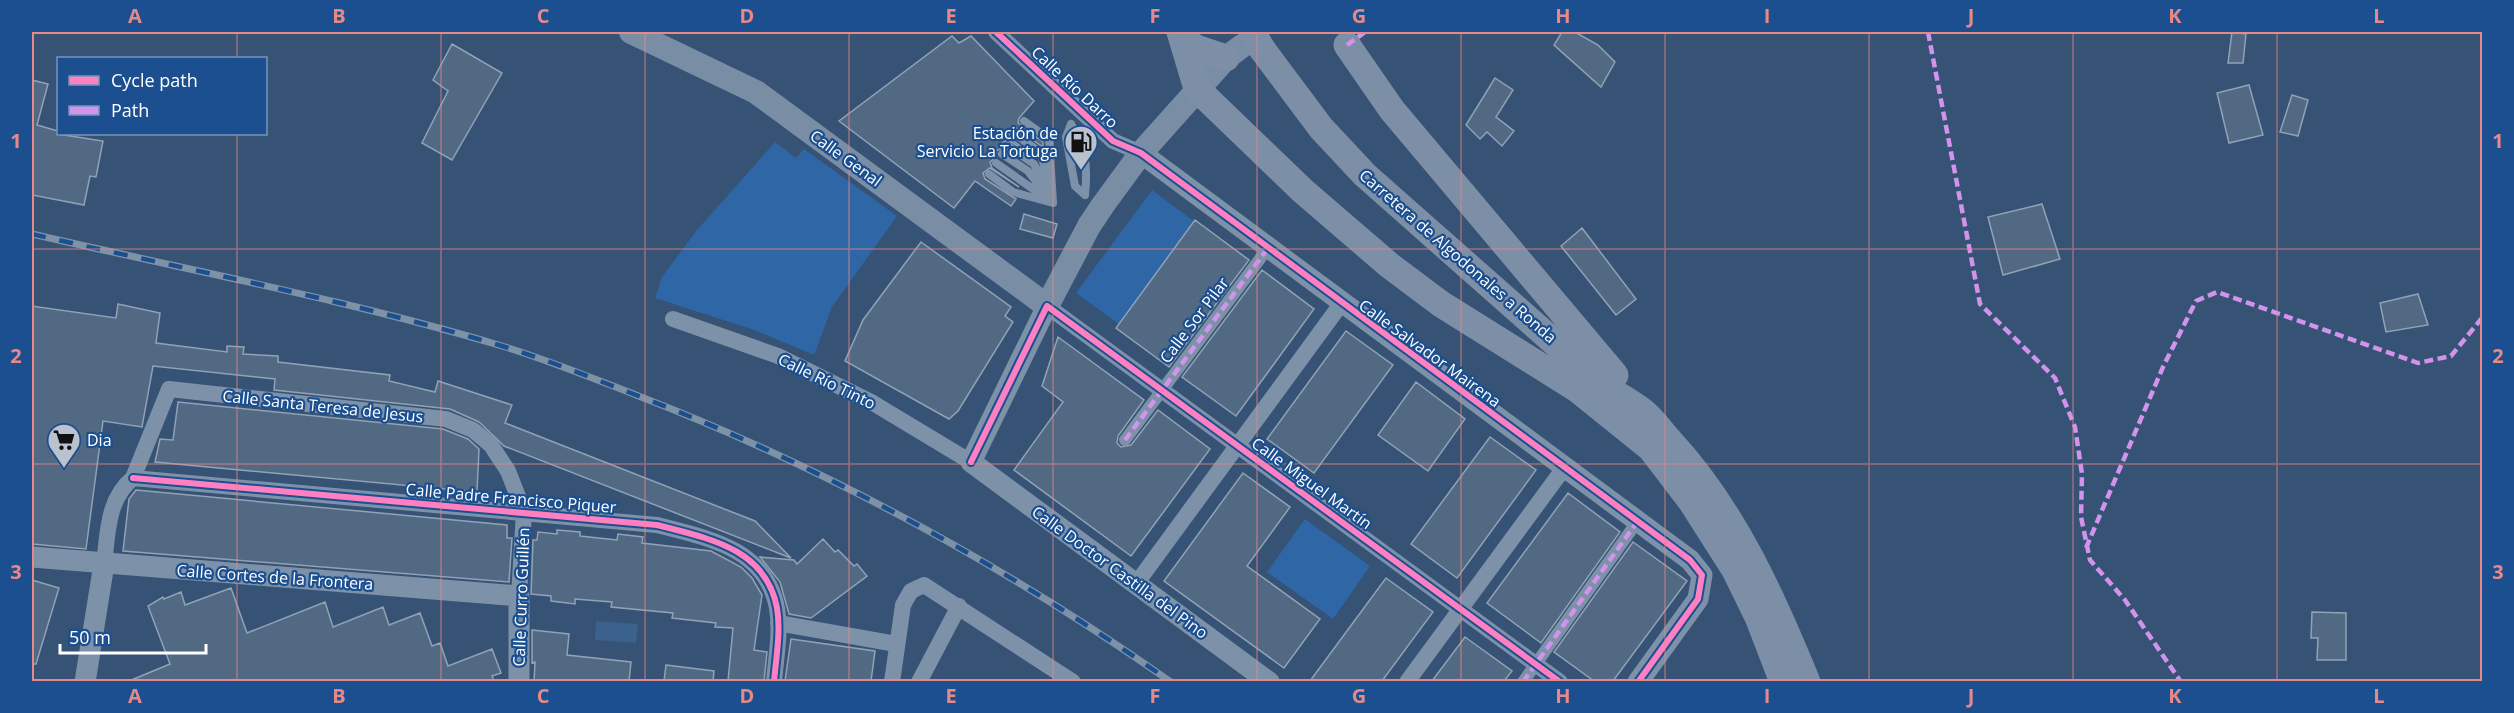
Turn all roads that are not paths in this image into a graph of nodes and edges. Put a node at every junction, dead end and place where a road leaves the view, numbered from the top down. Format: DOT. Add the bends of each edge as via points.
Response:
graph roads {
  1 [pos="631,32"];
  2 [pos="996,32"];
  3 [pos="1181,35"];
  4 [pos="1343,38"];
  5 [pos="1245,46"];
  6 [pos="1197,89"];
  7 [pos="1024,121"];
  8 [pos="1016,134"];
  9 [pos="1008,146"];
  10 [pos="1141,153"];
  11 [pos="1002,154"];
  12 [pos="996,163"];
  13 [pos="989,174"];
  14 [pos="1085,195"];
  15 [pos="1053,203"];
  16 [pos="1268,248"];
  17 [pos="1341,304"];
  18 [pos="1047,306"];
  19 [pos="673,319"];
  20 [pos="1606,388"];
  21 [pos="1162,391"];
  22 [pos="1643,411"];
  23 [pos="1125,440"];
  24 [pos="1238,446"];
  25 [pos="1649,447"];
  26 [pos="971,462"];
  27 [pos="1564,468"];
  28 [pos="133,478"];
  29 [pos="524,512"];
  30 [pos="1637,522"];
  31 [pos="32,557"];
  32 [pos="104,564"];
  33 [pos="1136,584"];
  34 [pos="519,596"];
  35 [pos="959,606"];
  36 [pos="1460,608"];
  37 [pos="778,623"];
  38 [pos="896,644"];
  39 [pos="1536,664"];
  40 [pos="85,681"];
  41 [pos="519,681"];
  42 [pos="774,681"];
  43 [pos="892,681"];
  44 [pos="919,681"];
  45 [pos="1073,681"];
  46 [pos="1269,681"];
  47 [pos="1407,681"];
  48 [pos="1523,681"];
  49 [pos="1560,681"];
  50 [pos="1638,681"];
  51 [pos="1783,681"];
  52 [pos="1807,681"];
  1 -- 18 [label="main road, Calle Genal" via="756,92"];
  2 -- 10 [label="street, Calle Río Darro" via="1113,141"];
  3 -- 5 [label="main road" via="1196,48"];
  3 -- 6 [label="main road"];
  4 -- 22 [label="main road" via="1392,110"];
  5 -- 6 [label="main road"];
  5 -- 20 [label="main road, Carretera de Algodonales a Ronda" via="1365,175"];
  6 -- 10 [label="main road"];
  6 -- 25 [label="main road" via="1303,191 1389,265 1441,304 1577,389"];
  7 -- 15 [label="lane" via="1049,139"];
  8 -- 15 [label="lane" via="1041,153"];
  9 -- 15 [label="lane" via="1034,164"];
  10 -- 16 [label="street, Calle Salvador Mairena"];
  10 -- 18 [label="main road" via="1089,226"];
  11 -- 15 [label="lane" via="1028,171"];
  12 -- 15 [label="lane"];
  13 -- 15 [label="lane" via="1013,192"];
  14 -- 14 [label="lane" via="1075,186 1066,137 1071,124 1084,152"];
  16 -- 17 [label="street, Calle Salvador Mairena"];
  16 -- 21 [label="street, Calle Sor Pilar"];
  17 -- 24 [label="street"];
  17 -- 27 [label="street, Calle Salvador Mairena"];
  18 -- 21 [label="street, Calle Miguel Martín"];
  18 -- 26 [label="street"];
  19 -- 26 [label="street, Calle Río Tinto" via="778,356 873,403"];
  20 -- 22 [label="main road, Carretera de Algodonales a Ronda"];
  20 -- 25 [label="main road, Carretera de Algodonales a Ronda"];
  21 -- 23 [label="street, Calle Sor Pilar"];
  21 -- 24 [label="street, Calle Miguel Martín"];
  22 -- 52 [label="main road, Carretera de Algodonales a Ronda" via="1719,503 1780,615"];
  24 -- 33 [label="street"];
  24 -- 36 [label="street, Calle Miguel Martín"];
  25 -- 51 [label="main road, Carretera de Algodonales a Ronda" via="1691,501 1735,570"];
  26 -- 33 [label="street, Calle Doctor Castilla del Pino"];
  27 -- 30 [label="street, Calle Salvador Mairena"];
  27 -- 36 [label="street"];
  28 -- 29 [label="street, Calle Padre Francisco Piquer"];
  28 -- 29 [label="street, Calle Santa Teresa de Jesus" via="169,389 446,419 473,430 491,445 508,471"];
  28 -- 32 [label="street" via="120,488 111,510"];
  29 -- 34 [label="street, Calle Curro Guillén"];
  29 -- 37 [label="street, Calle Padre Francisco Piquer" via="657,525 721,542 744,555 767,581 777,607"];
  30 -- 39 [label="street"];
  30 -- 50 [label="street, Calle Salvador Mairena" via="1690,560 1702,575 1698,599"];
  31 -- 32 [label="street, Calle Cortes de la Frontera"];
  32 -- 34 [label="street, Calle Cortes de la Frontera"];
  32 -- 40 [label="street"];
  33 -- 46 [label="street, Calle Doctor Castilla del Pino"];
  34 -- 41 [label="street, Calle Curro Guillén"];
  35 -- 38 [label="street" via="924,585 910,591 903,605"];
  35 -- 44 [label="street"];
  35 -- 45 [label="street"];
  36 -- 39 [label="street, Calle Miguel Martín"];
  36 -- 47 [label="street"];
  37 -- 38 [label="street"];
  37 -- 42 [label="street, Calle Padre Francisco Piquer"];
  38 -- 43 [label="street"];
  39 -- 48 [label="street"];
  39 -- 49 [label="street, Calle Miguel Martín"];
}
